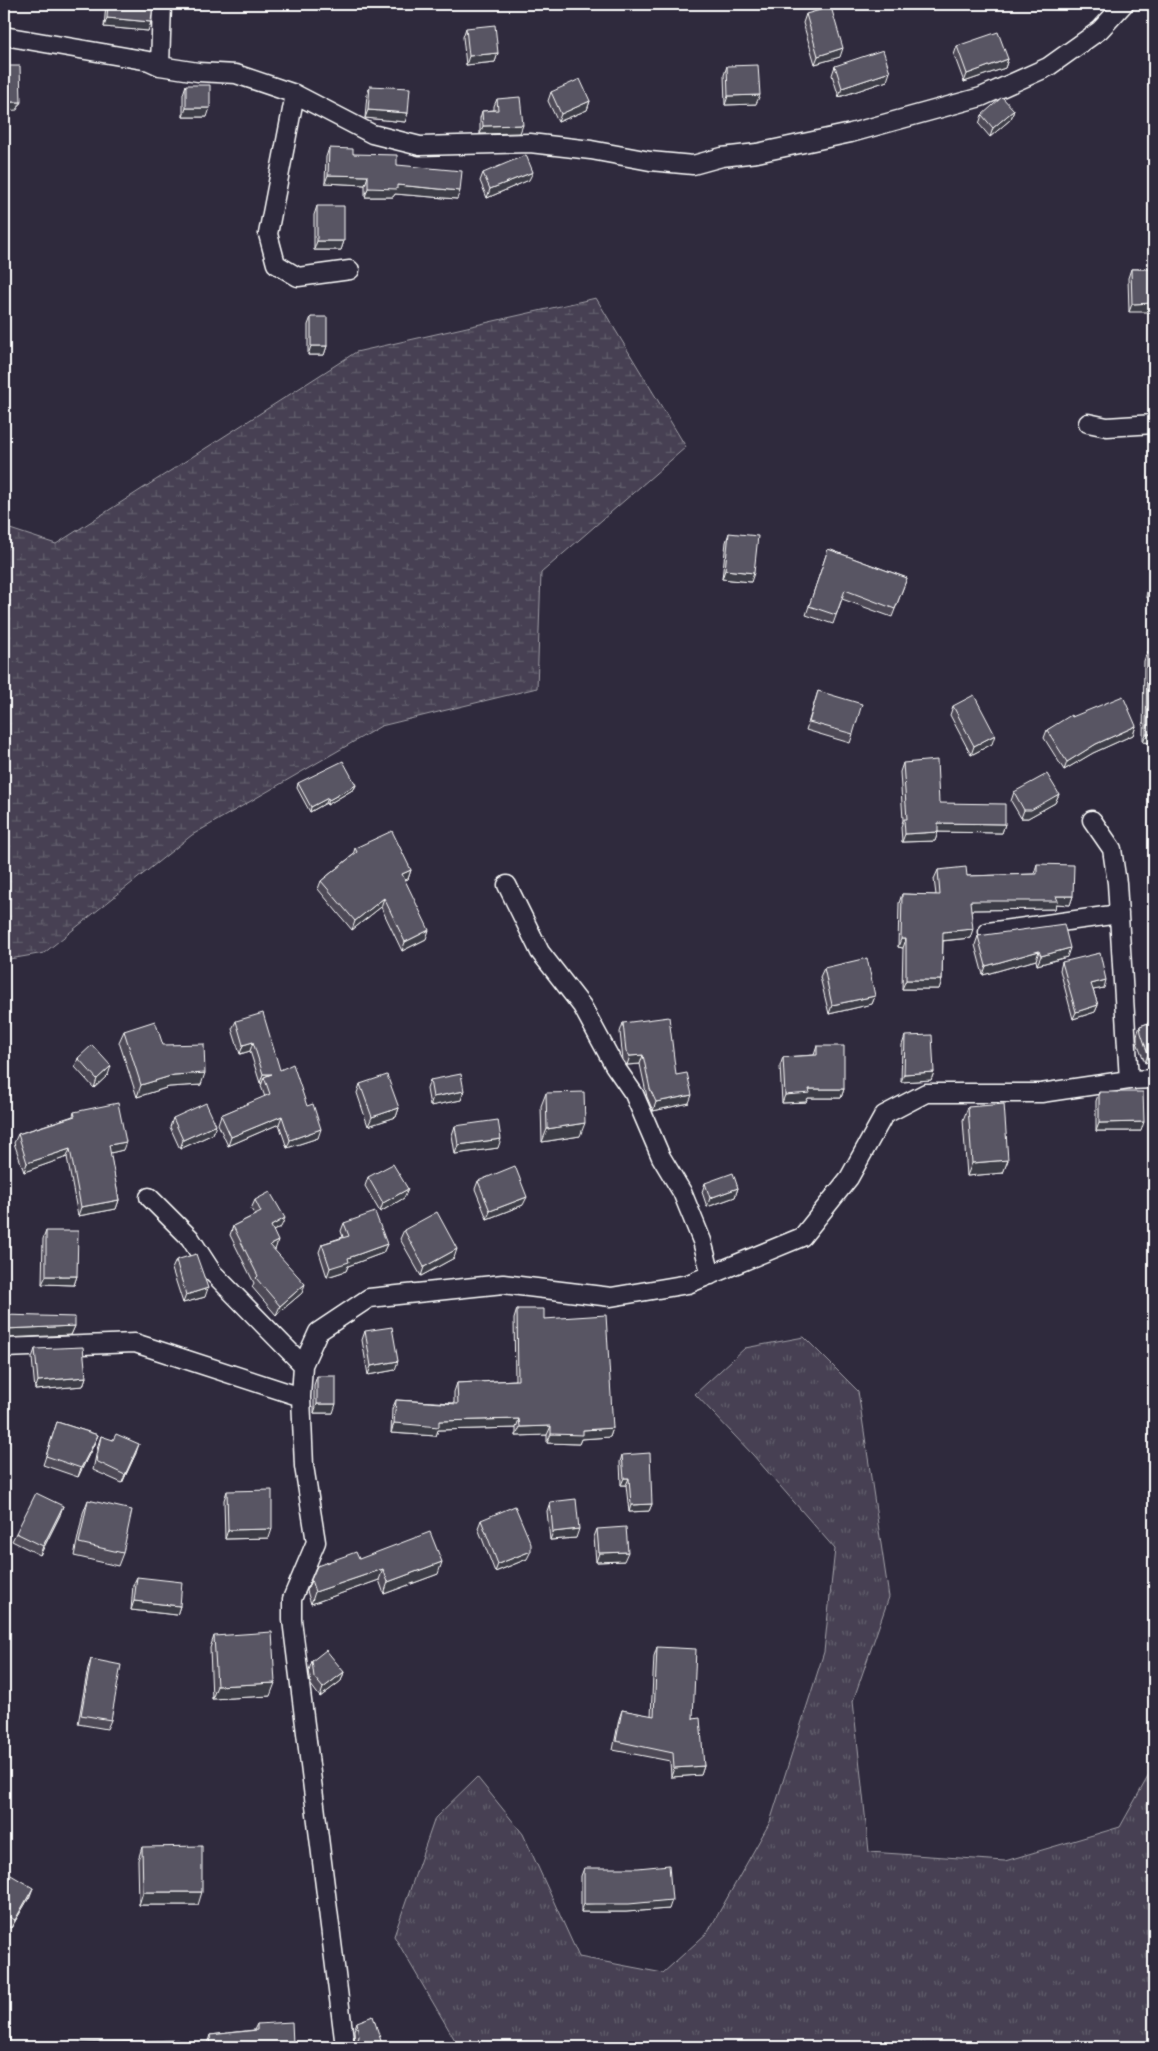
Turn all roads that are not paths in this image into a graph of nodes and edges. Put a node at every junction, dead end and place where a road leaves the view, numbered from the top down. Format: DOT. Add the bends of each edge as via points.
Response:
graph roads {
  1 [pos="162,4"];
  2 [pos="1124,4"];
  3 [pos="4,36"];
  4 [pos="160,66"];
  5 [pos="295,94"];
  6 [pos="350,270"];
  7 [pos="1088,423"];
  8 [pos="1154,424"];
  9 [pos="1092,820"];
  10 [pos="507,885"];
  11 [pos="1119,914"];
  12 [pos="988,932"];
  13 [pos="1154,1079"];
  14 [pos="1129,1080"];
  15 [pos="149,1197"];
  16 [pos="711,1274"];
  17 [pos="4,1348"];
  18 [pos="302,1365"];
  19 [pos="301,1397"];
  20 [pos="346,2047"];
  1 -- 4 [label="street"];
  2 -- 5 [label="street" via="1100,30 1048,67 981,97 851,133 692,165 530,144 420,146 372,134"];
  3 -- 4 [label="street" via="149,60"];
  4 -- 5 [label="street" via="236,74"];
  5 -- 6 [label="street" via="268,234 276,264 298,277"];
  7 -- 8 [label="street" via="1107,427"];
  9 -- 11 [label="street" via="1112,849"];
  10 -- 16 [label="street" via="540,952 582,1006 634,1094 661,1156 682,1192 702,1241"];
  11 -- 12 [label="street"];
  11 -- 14 [label="street"];
  13 -- 14 [label="street"];
  14 -- 16 [label="street" via="1041,1093 926,1093 884,1115 849,1178 802,1237"];
  15 -- 18 [label="street" via="190,1238 212,1272"];
  16 -- 18 [label="street" via="688,1284 611,1297 503,1284 369,1298 318,1332"];
  17 -- 19 [label="street" via="135,1343"];
  18 -- 19 [label="street"];
  19 -- 20 [label="street" via="304,1466 316,1542 292,1599 292,1620"];
}
